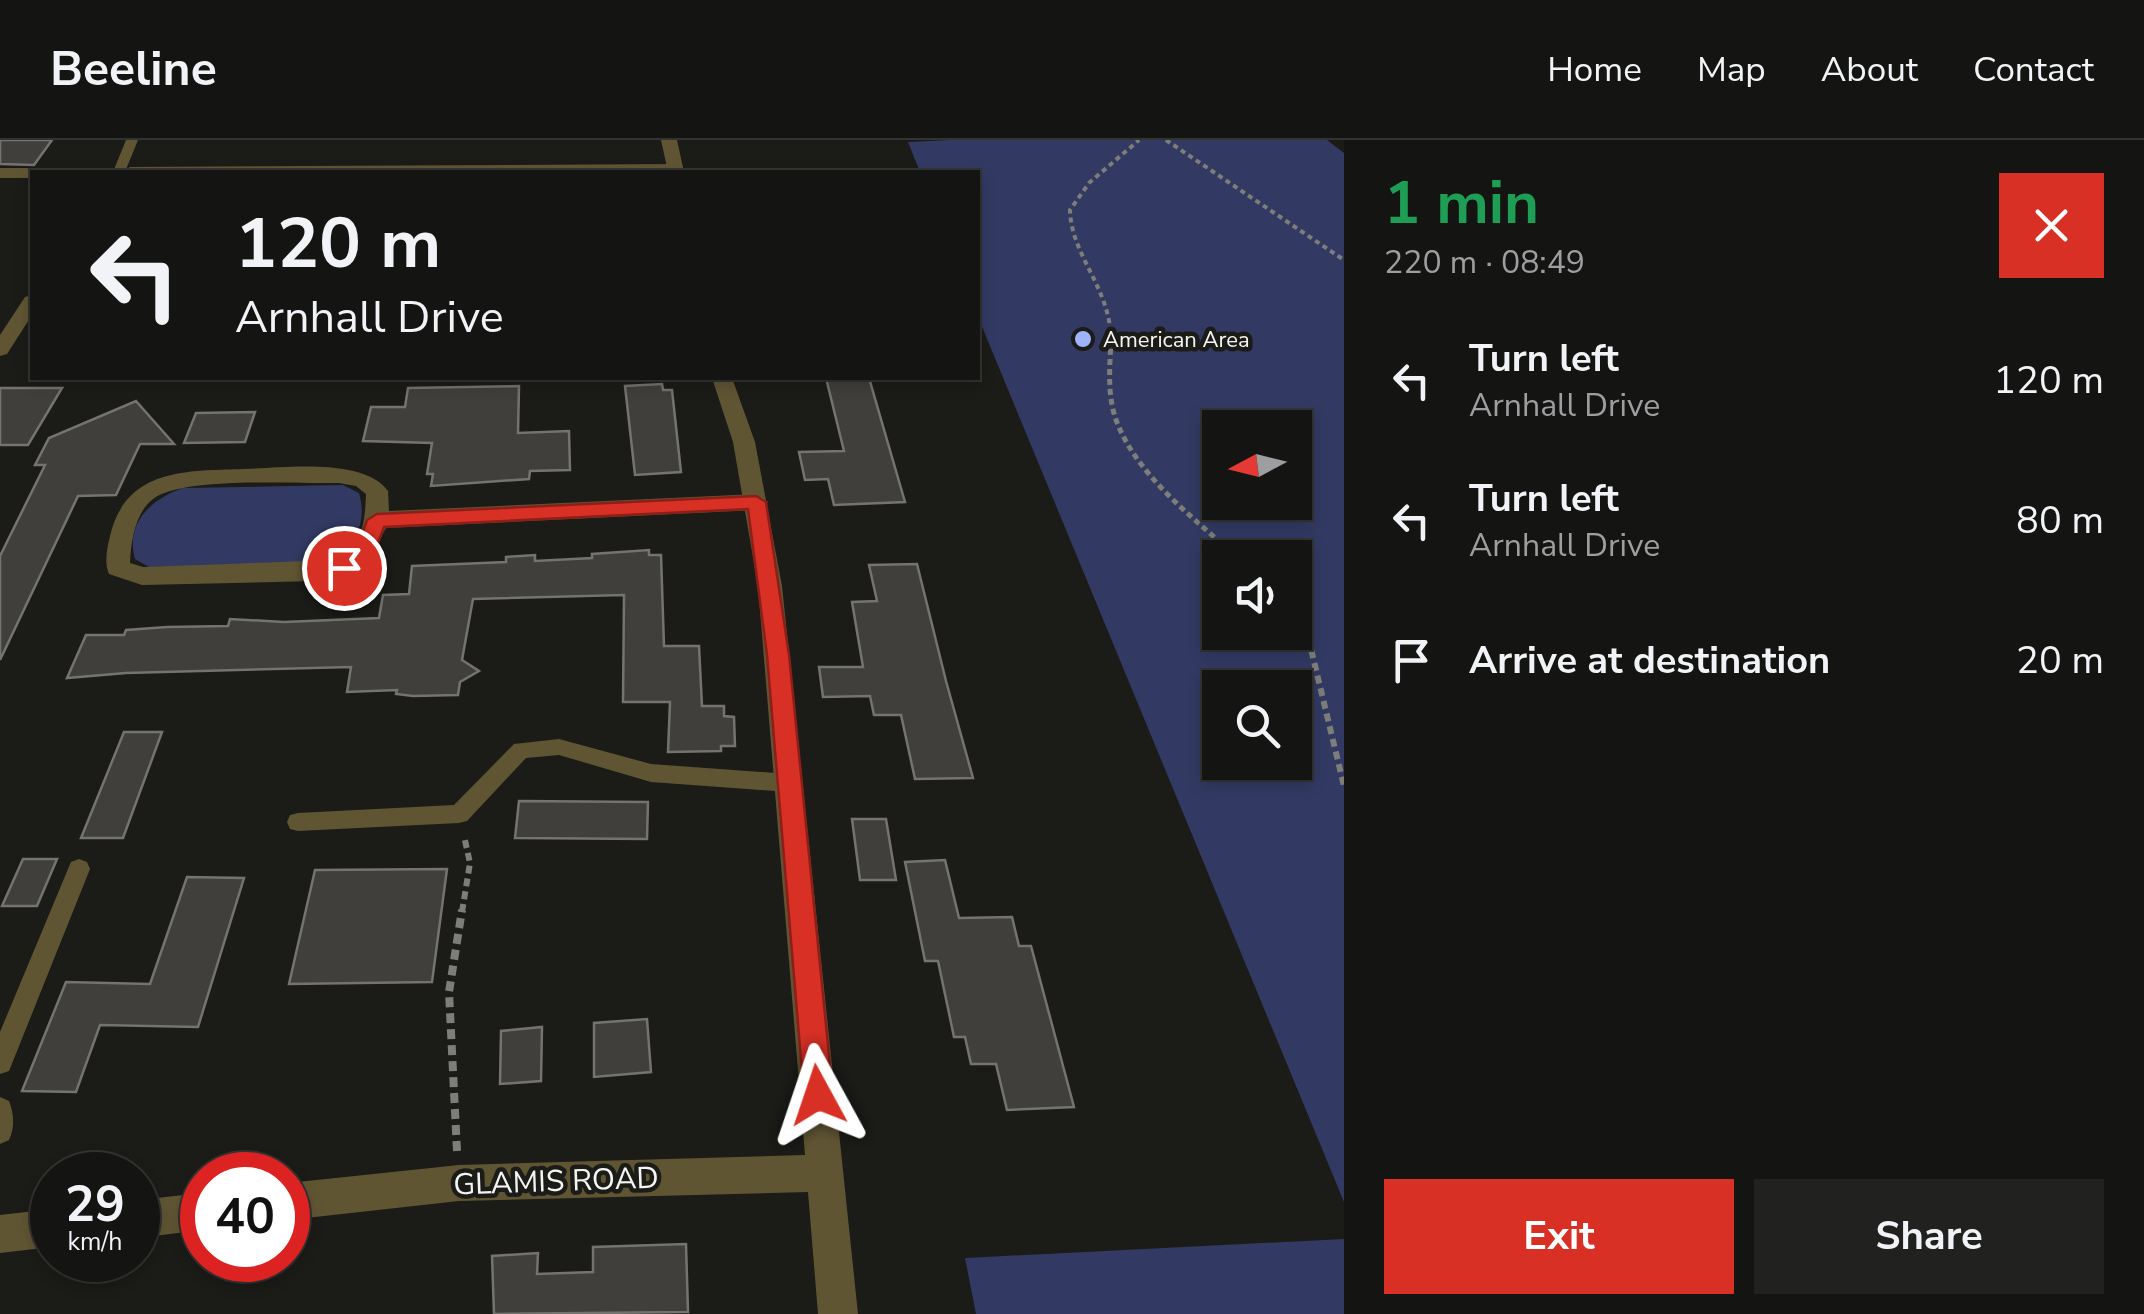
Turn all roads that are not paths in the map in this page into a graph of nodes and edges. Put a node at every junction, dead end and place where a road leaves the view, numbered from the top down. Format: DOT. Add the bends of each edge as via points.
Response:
graph roads {
  1 [pos="132,140"];
  2 [pos="668,140"];
  3 [pos="120,170"];
  4 [pos="675,170"];
  5 [pos="0,173"];
  6 [pos="30,173"];
  7 [pos="30,305"];
  8 [pos="0,350"];
  9 [pos="723,380"];
  10 [pos="756,502"];
  11 [pos="377,520"];
  12 [pos="789,784"];
  13 [pos="298,822"];
  14 [pos="79,869"];
  15 [pos="0,1062"];
  16 [pos="0,1110"];
  17 [pos="0,1130"];
  18 [pos="826,1173"];
  19 [pos="310,1200"];
  20 [pos="30,1231"];
  21 [pos="0,1234"];
  22 [pos="838,1314"];
  1 -- 3 [label="lane"];
  2 -- 4 [label="street"];
  5 -- 6 [label="street"];
  7 -- 8 [label="street"];
  9 -- 10 [label="street"];
  10 -- 11 [label="street"];
  10 -- 12 [label="street"];
  11 -- 11 [label="street" via="365,554 344,568 142,576 118,568 118,545 132,509 152,488 186,480 362,479 377,491"];
  12 -- 13 [label="lane" via="651,773 559,747 540,748 521,750 459,814"];
  12 -- 18 [label="street"];
  14 -- 15 [label="lane"];
  16 -- 17 [label="lane"];
  18 -- 19 [label="street, GLAMIS ROAD" via="459,1183"];
  18 -- 22 [label="street"];
  20 -- 21 [label="street"];
}
